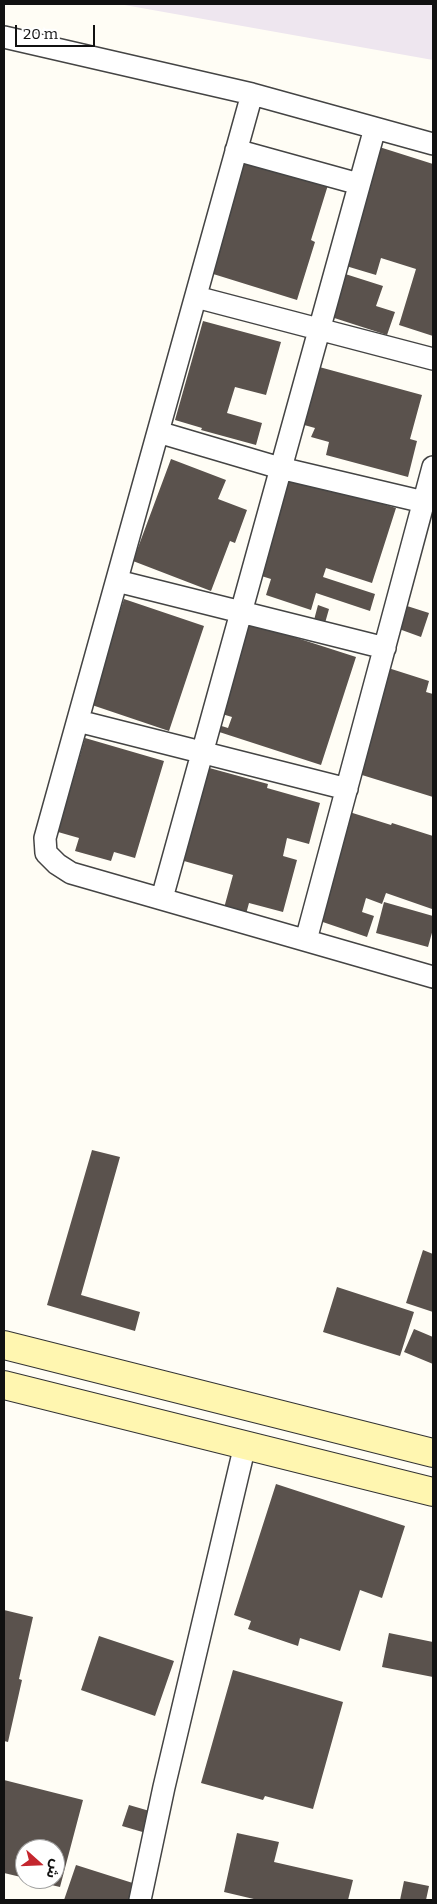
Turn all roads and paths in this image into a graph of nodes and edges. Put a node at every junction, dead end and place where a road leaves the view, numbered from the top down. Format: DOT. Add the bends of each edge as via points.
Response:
graph roads {
  1 [pos="4,37"];
  2 [pos="252,94"];
  3 [pos="375,128"];
  4 [pos="433,144"];
  5 [pos="236,150"];
  6 [pos="359,184"];
  7 [pos="196,297"];
  8 [pos="319,328"];
  9 [pos="433,359"];
  10 [pos="158,432"];
  11 [pos="280,468"];
  12 [pos="433,468"];
  13 [pos="424,502"];
  14 [pos="116,581"];
  15 [pos="241,612"];
  16 [pos="385,648"];
  17 [pos="78,721"];
  18 [pos="202,753"];
  19 [pos="347,789"];
  20 [pos="162,898"];
  21 [pos="306,940"];
  22 [pos="433,977"];
  23 [pos="4,1345"];
  24 [pos="4,1385"];
  25 [pos="245,1445"];
  26 [pos="433,1453"];
  27 [pos="433,1492"];
  28 [pos="140,1900"];
  1 -- 2 [label="street"];
  2 -- 3 [label="street"];
  2 -- 5 [label="street"];
  3 -- 4 [label="street"];
  3 -- 6 [label="street"];
  5 -- 6 [label="street"];
  5 -- 7 [label="street"];
  6 -- 8 [label="street"];
  7 -- 8 [label="street"];
  7 -- 10 [label="street"];
  8 -- 9 [label="street"];
  8 -- 11 [label="street"];
  10 -- 11 [label="street"];
  10 -- 14 [label="street"];
  11 -- 13 [label="street"];
  11 -- 15 [label="street"];
  12 -- 13 [label="street"];
  13 -- 16 [label="street"];
  14 -- 15 [label="street"];
  14 -- 17 [label="street"];
  15 -- 16 [label="street"];
  15 -- 18 [label="street"];
  16 -- 19 [label="street"];
  17 -- 18 [label="street"];
  17 -- 20 [label="street" via="45,838 46,853 72,873"];
  18 -- 19 [label="street"];
  18 -- 20 [label="street"];
  19 -- 21 [label="street"];
  20 -- 21 [label="street"];
  21 -- 22 [label="street"];
  23 -- 26 [label="main road"];
  24 -- 25 [label="main road"];
  25 -- 27 [label="main road"];
  25 -- 28 [label="street"];
}
